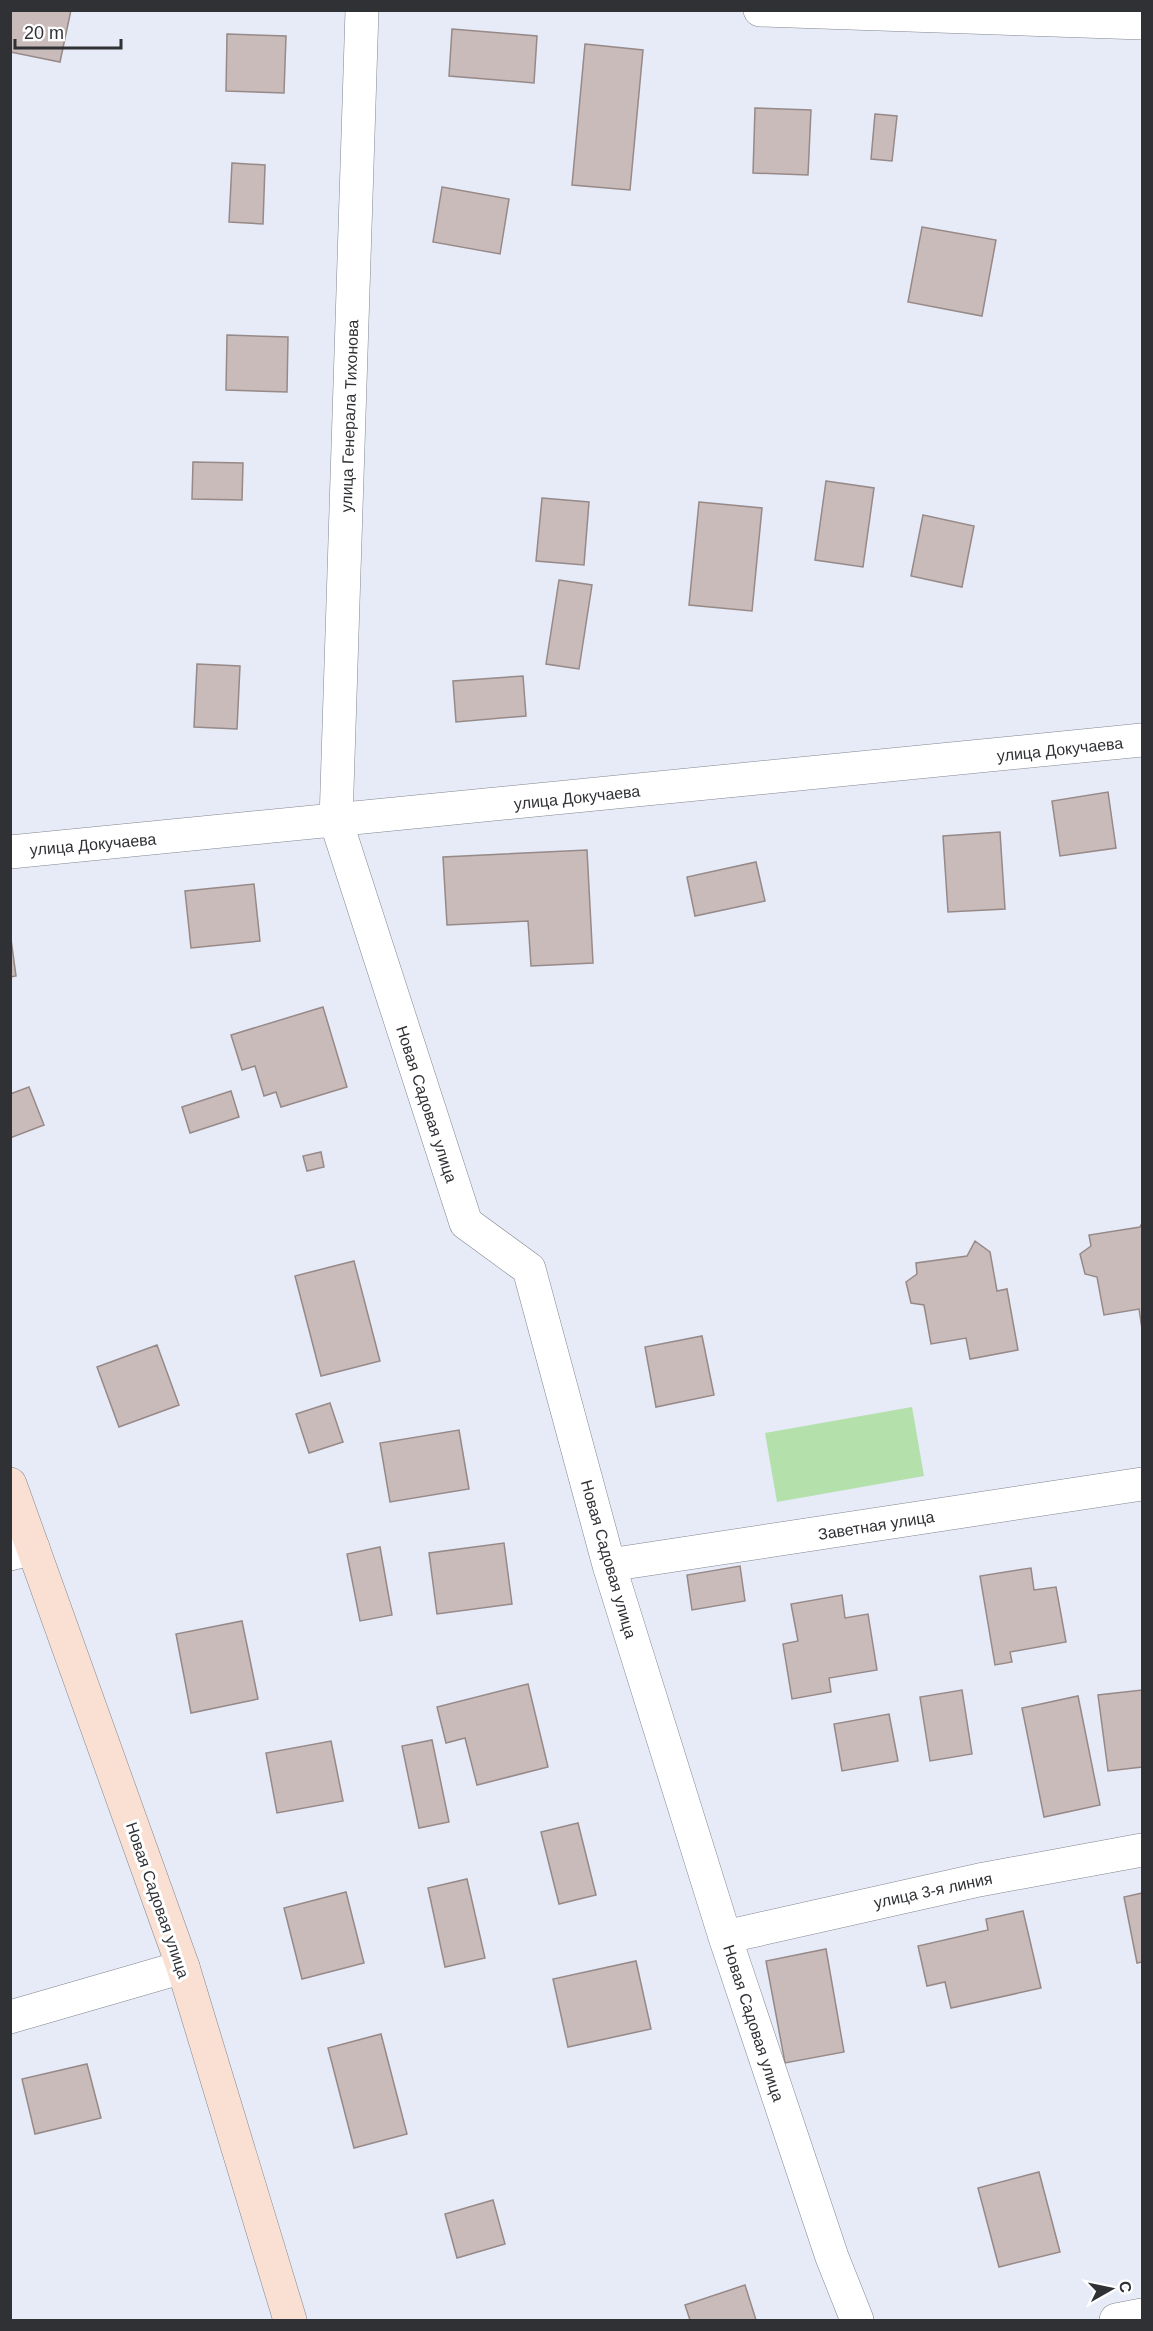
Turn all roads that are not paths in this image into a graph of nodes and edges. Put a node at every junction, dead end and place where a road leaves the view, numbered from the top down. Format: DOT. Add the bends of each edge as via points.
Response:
graph roads {
  1 [pos="362,10"];
  2 [pos="760,10"];
  3 [pos="1143,23"];
  4 [pos="1143,740"];
  5 [pos="336,821"];
  6 [pos="10,852"];
  7 [pos="10,1484"];
  8 [pos="1143,1484"];
  9 [pos="22,1551"];
  10 [pos="609,1565"];
  11 [pos="1143,1850"];
  12 [pos="725,1936"];
  13 [pos="183,1967"];
  14 [pos="10,2017"];
  15 [pos="1143,2315"];
  16 [pos="290,2320"];
  17 [pos="857,2320"];
  18 [pos="1116,2320"];
  1 -- 5 [label="street, улица Генерала Тихонова"];
  2 -- 3 [label="street"];
  4 -- 5 [label="street, улица Докучаева"];
  5 -- 6 [label="street, улица Докучаева"];
  5 -- 10 [label="street, Новая Садовая улица" via="466,1223 529,1269"];
  7 -- 9 [label="street, Новая Садовая улица"];
  8 -- 10 [label="street, Заветная улица"];
  9 -- 13 [label="street, Новая Садовая улица"];
  10 -- 12 [label="street, Новая Садовая улица"];
  11 -- 12 [label="street, улица 3-я линия" via="979,1880"];
  12 -- 17 [label="street, Новая Садовая улица" via="832,2257"];
  13 -- 14 [label="street"];
  13 -- 16 [label="street, Новая Садовая улица"];
  15 -- 18 [label="street"];
}
